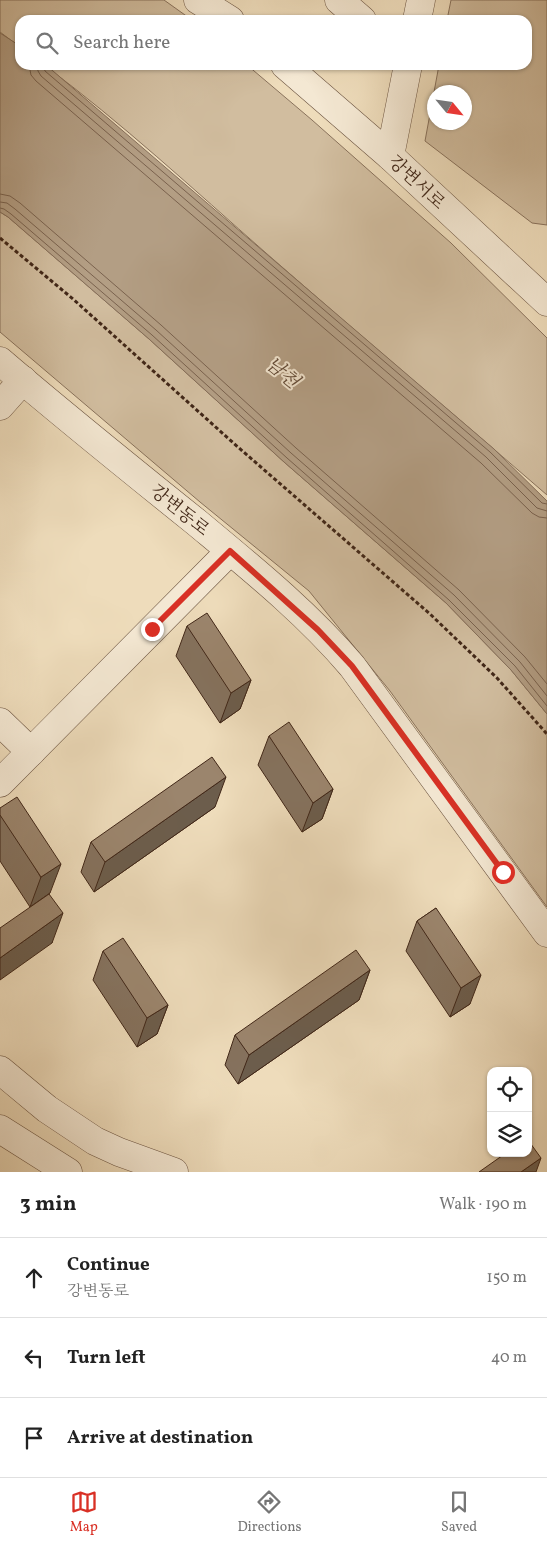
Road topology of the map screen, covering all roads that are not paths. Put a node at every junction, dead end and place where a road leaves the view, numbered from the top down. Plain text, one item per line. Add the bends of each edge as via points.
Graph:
1 (198, 0) edge
2 (339, 0) edge
3 (421, 0) edge
4 (222, 15) edge
5 (356, 15) edge
6 (418, 15) edge
7 (291, 70) edge
8 (407, 70) edge
9 (390, 156) junction
10 (547, 302) edge
11 (0, 361) edge
12 (23, 380) junction
13 (0, 406) edge
14 (230, 551) junction
15 (0, 722) edge
16 (31, 752) junction
17 (0, 783) edge
18 (547, 933) edge
19 (0, 1070) edge
20 (0, 1129) edge
21 (68, 1172) edge
22 (174, 1172) edge

1 - 4 street
2 - 5 street
3 - 6 street
7 - 9 street, 강변서로
8 - 9 street
9 - 10 street, 강변서로
11 - 12 street, 강변동로
12 - 13 street
12 - 14 street, 강변동로
14 - 16 street
14 - 18 street, 강변동로 via 318,630 352,666
15 - 16 street
16 - 17 street
19 - 22 street via 47,1109 95,1141
20 - 21 street

